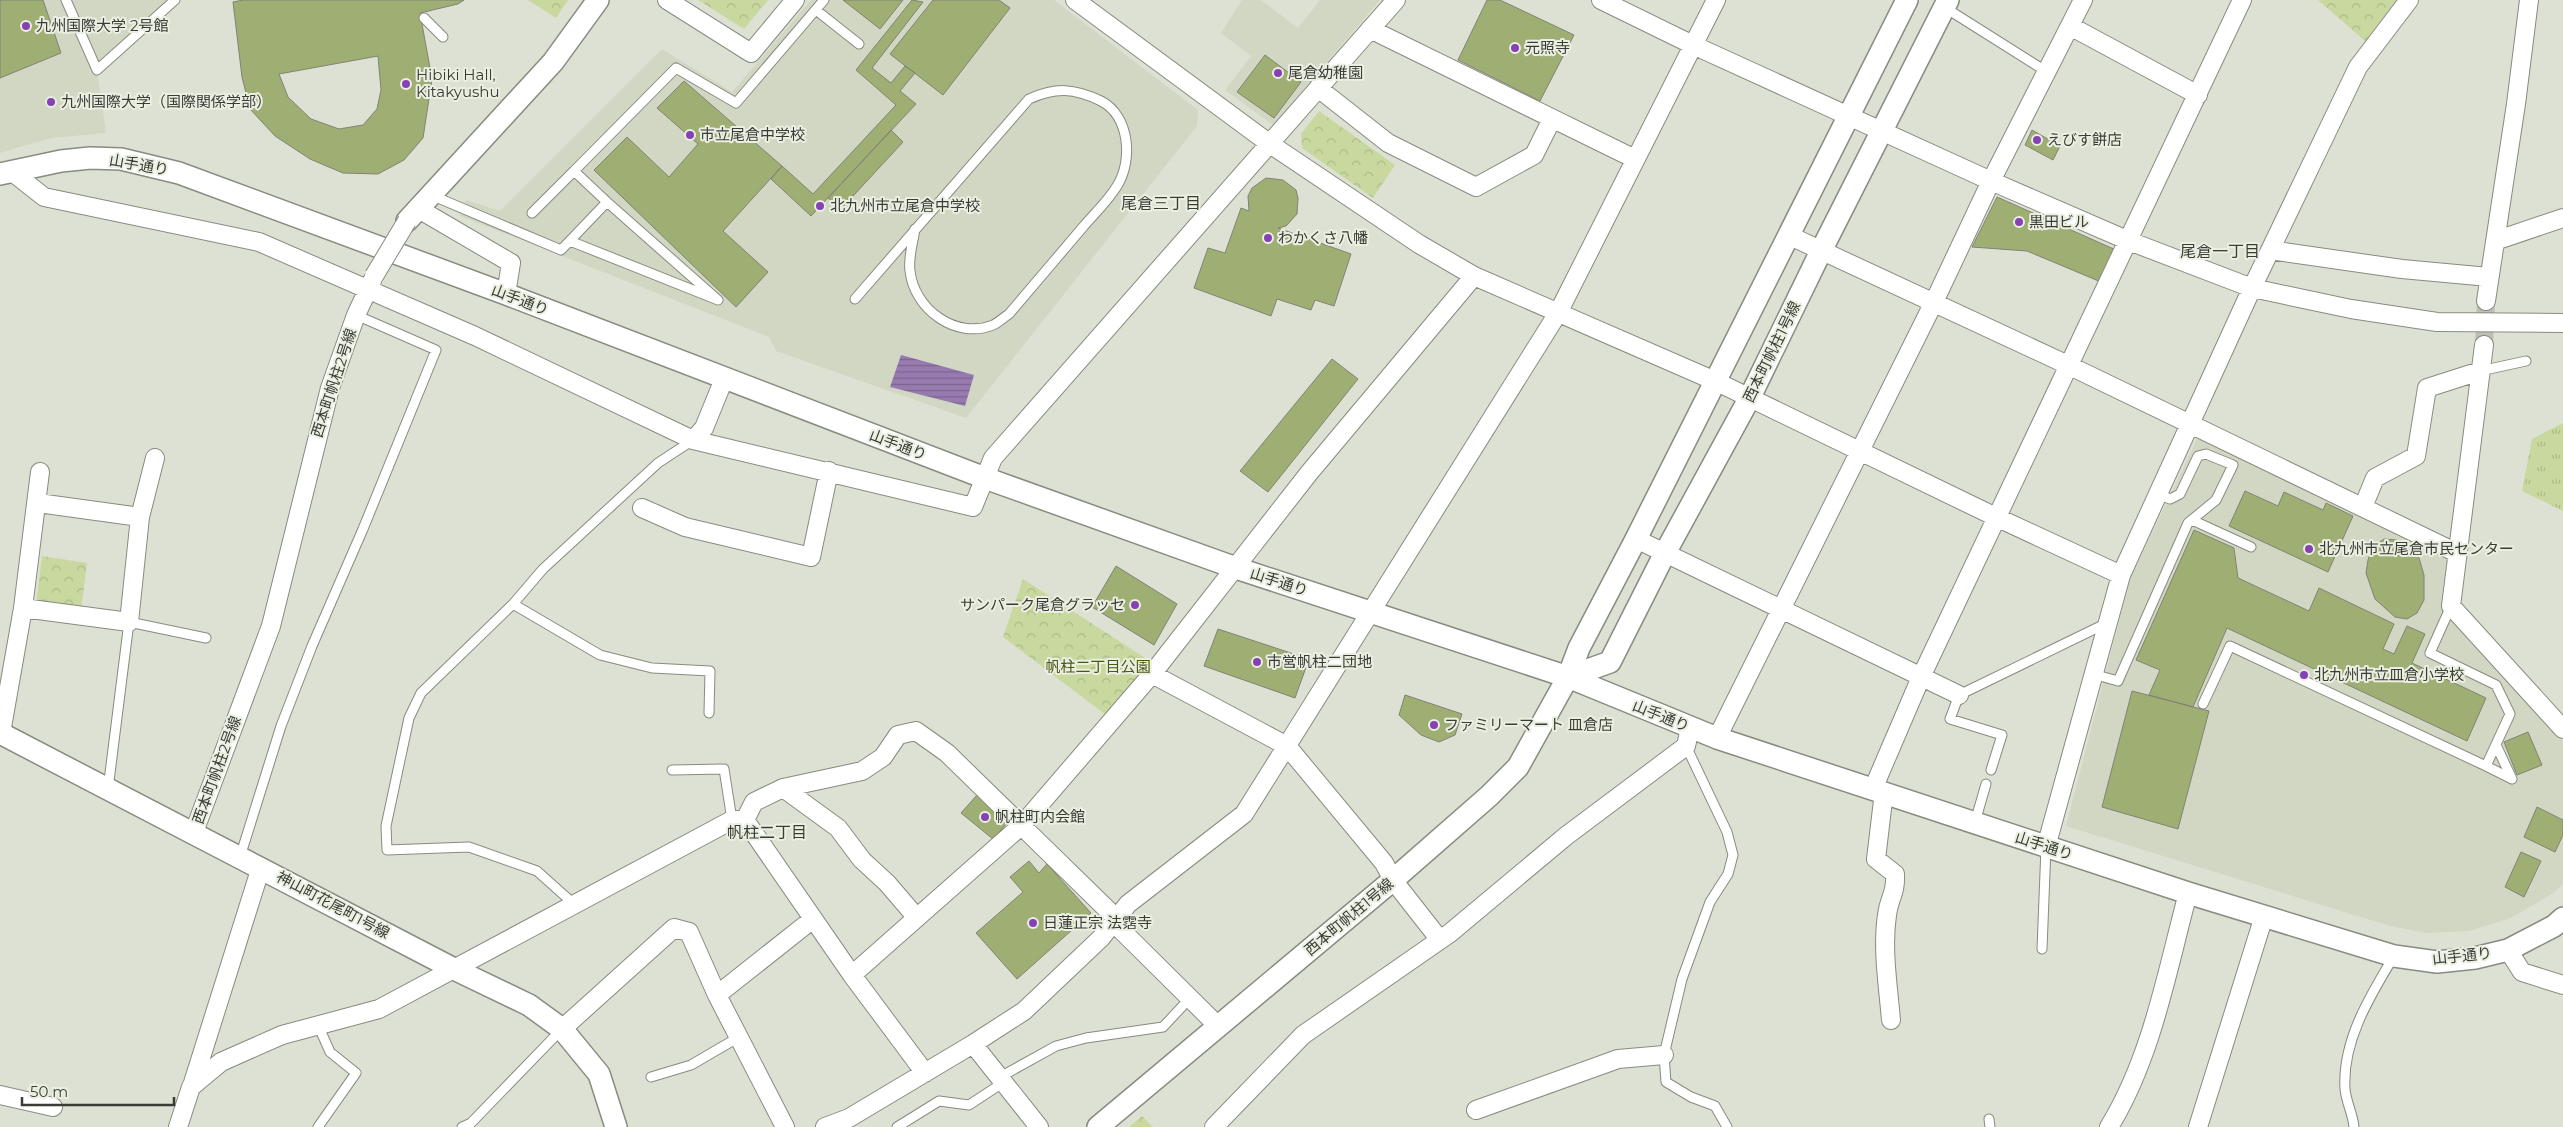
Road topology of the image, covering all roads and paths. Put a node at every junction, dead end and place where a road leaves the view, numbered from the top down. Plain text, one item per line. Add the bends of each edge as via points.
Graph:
1 (66, 0) edge
2 (175, 0) edge
3 (598, 0) edge
4 (667, 0) edge
5 (796, 0) edge
6 (824, 0) edge
7 (1396, 0) edge
8 (1601, 0) edge
9 (1716, 0) edge
10 (1907, 0) edge
11 (2083, 0) edge
12 (2242, 0) edge
13 (2409, 0) edge
14 (2528, 0) edge
15 (1081, 2) edge
16 (1946, 3) edge
17 (816, 10) junction
18 (424, 18) dead end
19 (2070, 26) junction
20 (1370, 30) junction
21 (443, 37) dead end
22 (859, 44) dead end
23 (1693, 45) junction
24 (2047, 72) junction
25 (1318, 88) junction
26 (2198, 95) junction
27 (1850, 117) junction
28 (1552, 119) junction
29 (1883, 130) junction
30 (1270, 144) junction
31 (1636, 160) junction
32 (574, 171) junction
33 (6, 172) edge
34 (1991, 181) junction
35 (607, 202) junction
36 (418, 208) junction
37 (532, 213) dead end
38 (2563, 218) edge
39 (915, 229) junction
40 (1788, 236) junction
41 (570, 241) junction
42 (2129, 241) junction
43 (2495, 241) junction
44 (1822, 249) junction
45 (2270, 250) junction
46 (1474, 276) junction
47 (2489, 277) junction
48 (371, 283) junction
49 (2252, 288) junction
50 (506, 294) junction
51 (855, 299) dead end
52 (1934, 302) junction
53 (2486, 302) tunnel mouth
54 (1558, 313) junction
55 (356, 315) junction
56 (2563, 323) edge
57 (2484, 345) tunnel mouth
58 (2526, 361) dead end
59 (2070, 366) junction
60 (2480, 371) junction
61 (724, 379) junction
62 (1715, 380) junction
63 (1750, 399) junction
64 (2190, 424) junction
65 (694, 440) junction
66 (1860, 451) junction
67 (154, 458) dead end
68 (40, 472) dead end
69 (829, 472) junction
70 (985, 478) junction
71 (2158, 494) junction
72 (38, 502) junction
73 (2363, 507) junction
74 (642, 508) dead end
75 (140, 517) junction
76 (1998, 518) junction
77 (2192, 520) junction
78 (1636, 539) junction
79 (2251, 547) dead end
80 (1665, 553) junction
81 (2457, 553) junction
82 (1236, 568) junction
83 (2121, 575) junction
84 (513, 604) junction
85 (2451, 606) junction
86 (24, 608) junction
87 (1781, 610) junction
88 (1372, 613) junction
89 (129, 622) junction
90 (2107, 623) junction
91 (206, 638) dead end
92 (1152, 674) junction
93 (2093, 674) junction
94 (1568, 677) junction
95 (1921, 677) junction
96 (1959, 695) junction
97 (2204, 704) dead end
98 (709, 713) dead end
99 (2563, 729) edge
100 (0, 733) edge
101 (1688, 737) junction
102 (1718, 738) junction
103 (2496, 745) junction
104 (1287, 746) junction
105 (2486, 766) junction
106 (672, 770) dead end
107 (1991, 770) dead end
108 (1986, 784) dead end
109 (783, 788) junction
110 (108, 790) junction
111 (1879, 790) junction
112 (739, 820) junction
113 (1974, 823) junction
114 (1022, 825) junction
115 (194, 832) junction
116 (2046, 847) junction
117 (240, 856) junction
118 (261, 867) junction
119 (1393, 880) junction
120 (2188, 893) junction
121 (575, 906) junction
122 (2264, 916) junction
123 (917, 918) junction
124 (2563, 918) edge
125 (813, 919) junction
126 (1114, 920) junction
127 (1440, 940) junction
128 (2042, 949) dead end
129 (2508, 950) junction
130 (2394, 956) junction
131 (452, 968) junction
132 (852, 975) junction
133 (2563, 985) edge
134 (717, 995) junction
135 (1190, 998) junction
136 (1891, 1020) dead end
137 (318, 1025) junction
138 (1218, 1026) junction
139 (562, 1029) junction
140 (739, 1038) junction
141 (973, 1044) junction
142 (1664, 1055) junction
143 (925, 1073) junction
144 (651, 1077) dead end
145 (1002, 1080) junction
146 (191, 1087) junction
147 (0, 1095) edge
148 (53, 1107) dead end
149 (1476, 1110) dead end
150 (178, 1127) edge
151 (318, 1127) edge
152 (462, 1127) edge
153 (616, 1127) edge
154 (785, 1127) edge
155 (826, 1127) edge
156 (897, 1127) edge
157 (1039, 1127) edge
158 (1098, 1127) edge
159 (1214, 1127) edge
160 (1726, 1127) edge
161 (2109, 1127) edge
162 (2198, 1127) edge
163 (2354, 1127) edge

1 - 2 lane via 96,70
3 - 36 street, 西本町帆柱2号線 via 553,62
4 - 5 street via 751,53
6 - 17 lane
7 - 20 street
8 - 23 street
9 - 23 street
10 - 27 street, 西本町帆柱1号線
11 - 19 street
12 - 26 street
13 - 45 street via 2358,67
14 - 43 street
15 - 30 street
16 - 24 lane
16 - 29 street, 西本町帆柱1号線
17 - 22 lane
17 - 32 lane via 736,103 676,68
18 - 21 lane
19 - 24 street
19 - 26 street
20 - 25 street
20 - 28 street
23 - 27 street
23 - 31 street
24 - 34 street
25 - 28 street via 1388,143 1476,187 1534,155
25 - 30 street
26 - 42 street
27 - 29 street
27 - 40 street, 西本町帆柱1号線
28 - 31 street
29 - 34 street
29 - 44 street, 西本町帆柱1号線
30 - 46 street via 1419,244
30 - 70 street via 993,458
31 - 54 street
32 - 35 lane
32 - 37 lane
33 - 48 street via 44,197 260,242
33 - 50 street, 山手通り via 90,158 148,164
34 - 42 street
34 - 52 street
35 - 41 lane
35 - 41 lane via 718,300
36 - 41 lane via 561,250
36 - 48 street, 西本町帆柱2号線, bridge
36 - 50 street via 510,263
38 - 43 street
39 - 39 lane via 1029,99 1046,91 1068,90 1104,103 1118,119 1128,154 1118,186 1009,314 993,325 957,326 939,319 926,306 916,292 910,272
39 - 51 lane
40 - 44 street
40 - 62 street, 西本町帆柱1号線
42 - 49 street
42 - 59 street
43 - 47 street
44 - 52 street
44 - 63 street, 西本町帆柱1号線
45 - 47 street via 2402,269
45 - 49 street
46 - 54 street
46 - 82 street via 1309,473
47 - 53 street
48 - 55 street, 西本町帆柱2号線
48 - 65 street
49 - 56 street via 2351,309 2437,322
49 - 64 street
50 - 61 street, 山手通り
52 - 59 street
52 - 66 street
54 - 62 street
54 - 88 street
55 - 115 street, 西本町帆柱2号線 via 318,429 271,626
55 - 117 lane via 436,350 288,708
57 - 60 street
58 - 60 lane
59 - 64 street
59 - 76 street
60 - 73 street via 2427,388 2416,456 2375,478
60 - 81 street
61 - 65 street via 704,428
61 - 70 street, 山手通り
62 - 63 street
62 - 78 street, 西本町帆柱1号線
63 - 66 street
63 - 80 street, 西本町帆柱1号線
64 - 71 street
64 - 73 street
65 - 69 street
65 - 84 lane via 658,463 543,569
66 - 76 street
66 - 87 street
67 - 75 street
68 - 72 street
69 - 70 street via 973,507
69 - 74 street via 811,557 685,527
70 - 82 street, 山手通り
71 - 77 lane via 2170,500 2180,494 2198,456 2206,454 2233,465 2216,500
71 - 83 street
72 - 75 street
72 - 86 street
73 - 81 street
75 - 89 street
76 - 83 street
76 - 95 street
77 - 79 lane
77 - 93 lane via 2118,681
78 - 80 street
78 - 94 street, 西本町帆柱1号線 via 1579,648
80 - 87 street
80 - 94 street, 西本町帆柱1号線 via 1610,662
81 - 85 street
82 - 88 street, 山手通り
82 - 92 street
83 - 90 street
84 - 98 lane via 600,654 652,668 710,671
84 - 121 lane via 421,694 410,718 388,817 387,850 469,847 537,871
85 - 99 street
85 - 103 lane via 2430,653 2496,685 2510,714
86 - 89 street
86 - 100 street
87 - 95 street
87 - 102 street
88 - 94 street, 山手通り
88 - 104 street
89 - 91 lane
89 - 110 lane
90 - 93 street
90 - 96 lane
92 - 104 street
92 - 114 street
93 - 116 street
94 - 101 street, 山手通り
94 - 119 street, 西本町帆柱1号線 via 1518,767
95 - 96 street
95 - 111 street
96 - 107 lane via 1950,719 2002,735
97 - 105 lane via 2230,646
100 - 110 street, 神山町花尾町1号線
101 - 102 street, 山手通り
101 - 127 street
101 - 142 lane via 1727,832 1733,855 1728,874 1710,902 1682,979
102 - 111 street, 山手通り
103 - 105 lane
103 - 105 lane via 2512,778
104 - 119 street via 1384,863
104 - 126 street via 1244,814 1128,904
106 - 112 lane via 724,769
108 - 113 lane
109 - 112 street via 754,802
109 - 114 street via 862,772 883,756 898,735 916,731 947,753
109 - 123 street via 838,828 862,860
110 - 115 street, 神山町花尾町1号線
111 - 113 street, 山手通り
111 - 136 street via 1876,859 1895,874 1896,890 1887,913 1885,953
112 - 121 street
112 - 125 street
113 - 116 street, 山手通り
114 - 123 street
114 - 126 street
115 - 117 street, 神山町花尾町1号線
116 - 120 street, 山手通り
116 - 128 lane
117 - 118 street, 神山町花尾町1号線
118 - 131 street, 神山町花尾町1号線
118 - 146 street
119 - 127 street
119 - 138 street, 西本町帆柱1号線
120 - 122 street, 山手通り
120 - 161 street via 2146,1046 2120,1110
121 - 131 street
122 - 130 street, 山手通り
122 - 162 street
123 - 132 street
124 - 129 street, 山手通り
125 - 132 street
125 - 134 street
126 - 135 street
126 - 141 street via 1101,938 1024,1011
127 - 159 street via 1303,1035
129 - 130 street, 山手通り via 2437,962
129 - 133 street via 2522,972
130 - 163 lane via 2366,1002 2346,1058 2345,1090
131 - 137 street via 379,1009
131 - 139 street, 神山町花尾町1号線 via 529,1005
132 - 143 street
134 - 139 street via 689,932 674,928
134 - 140 street
135 - 138 street
135 - 145 lane via 1162,1027 1086,1038 1056,1046
137 - 146 street via 282,1035 221,1062
137 - 151 lane via 330,1052 356,1073
138 - 158 street, 西本町帆柱1号線
139 - 152 lane via 470,1123
139 - 153 street, 神山町花尾町1号線 via 599,1074
140 - 144 lane via 691,1065
140 - 154 street
141 - 143 street
141 - 145 street
142 - 149 street via 1618,1059
142 - 160 lane via 1666,1082 1715,1106
143 - 155 street via 849,1118
145 - 156 lane via 969,1105 939,1102
145 - 157 street
146 - 150 street
147 - 148 street

